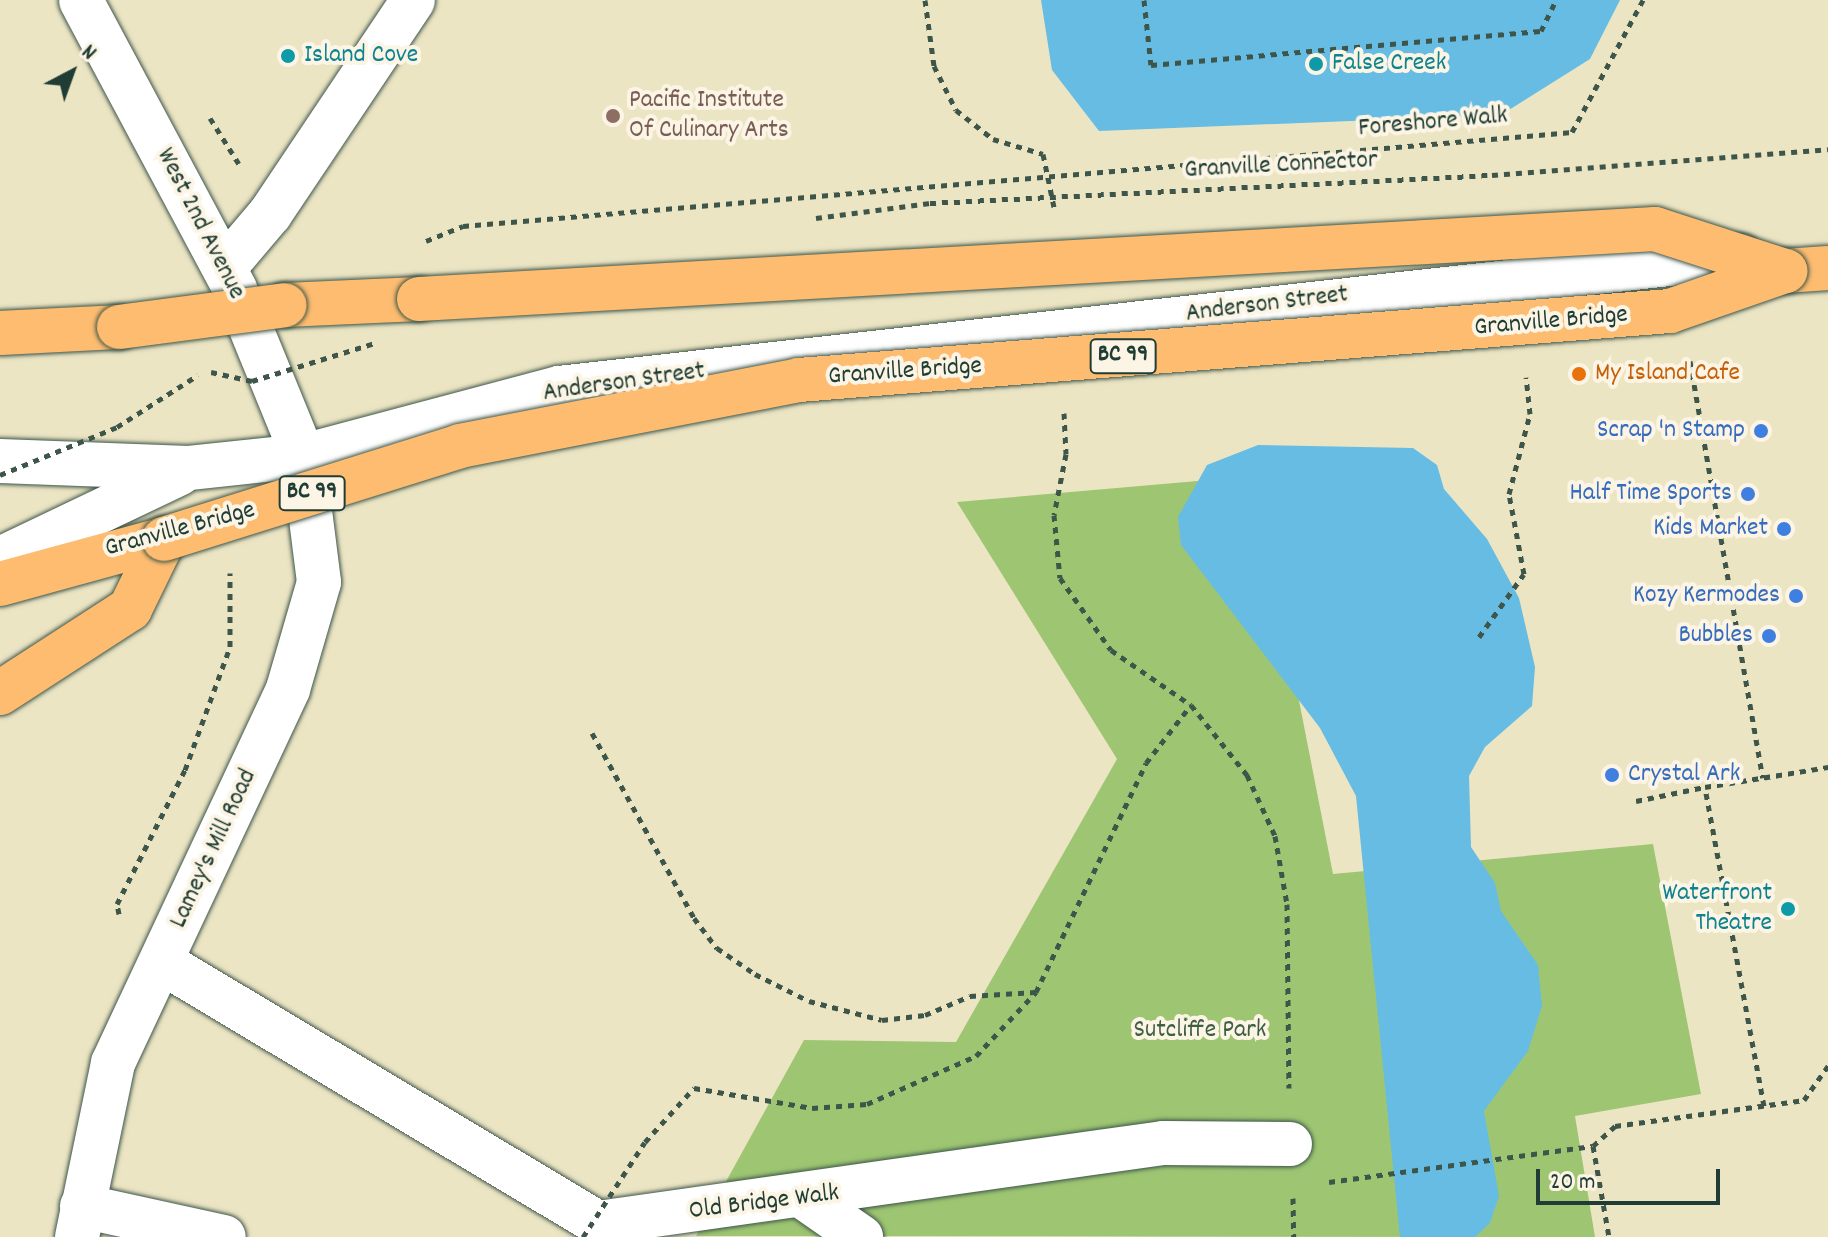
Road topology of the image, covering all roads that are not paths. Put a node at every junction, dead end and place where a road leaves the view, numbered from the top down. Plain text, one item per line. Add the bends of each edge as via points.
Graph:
1 (81, 0) edge
2 (413, 0) edge
3 (1828, 249) edge
4 (225, 267) junction
5 (1828, 268) edge
6 (1785, 271) junction
7 (0, 333) edge
8 (303, 456) junction
9 (0, 461) edge
10 (189, 468) junction
11 (164, 539) junction
12 (4, 559) edge
13 (0, 693) edge
14 (163, 963) junction
15 (1290, 1144) road end
16 (806, 1199) junction
17 (79, 1222) edge
18 (224, 1237) edge
19 (861, 1237) edge

1 - 4 street, West 2nd Avenue
2 - 4 street via 270,214
3 - 8 street, Anderson Street via 1514,276 559,388
4 - 8 street, West 2nd Avenue
5 - 6 highway, Granville Bridge / BC 99
6 - 7 highway, bridge via 1655,229 285,305
6 - 11 highway, Granville Bridge / BC 99, bridge via 1670,311 799,380 460,446
8 - 10 street, Anderson Street
8 - 14 street, Lamey's Mill Road via 319,582 288,689
9 - 10 street, Anderson Street
10 - 12 street, Anderson Street
11 - 12 highway, Granville Bridge / BC 99
11 - 13 highway via 130,609
14 - 16 street, Old Bridge Walk via 598,1223
14 - 17 street, Lamey's Mill Road via 113,1063
15 - 16 street, Old Bridge Walk via 1163,1143
16 - 19 street
17 - 18 street

